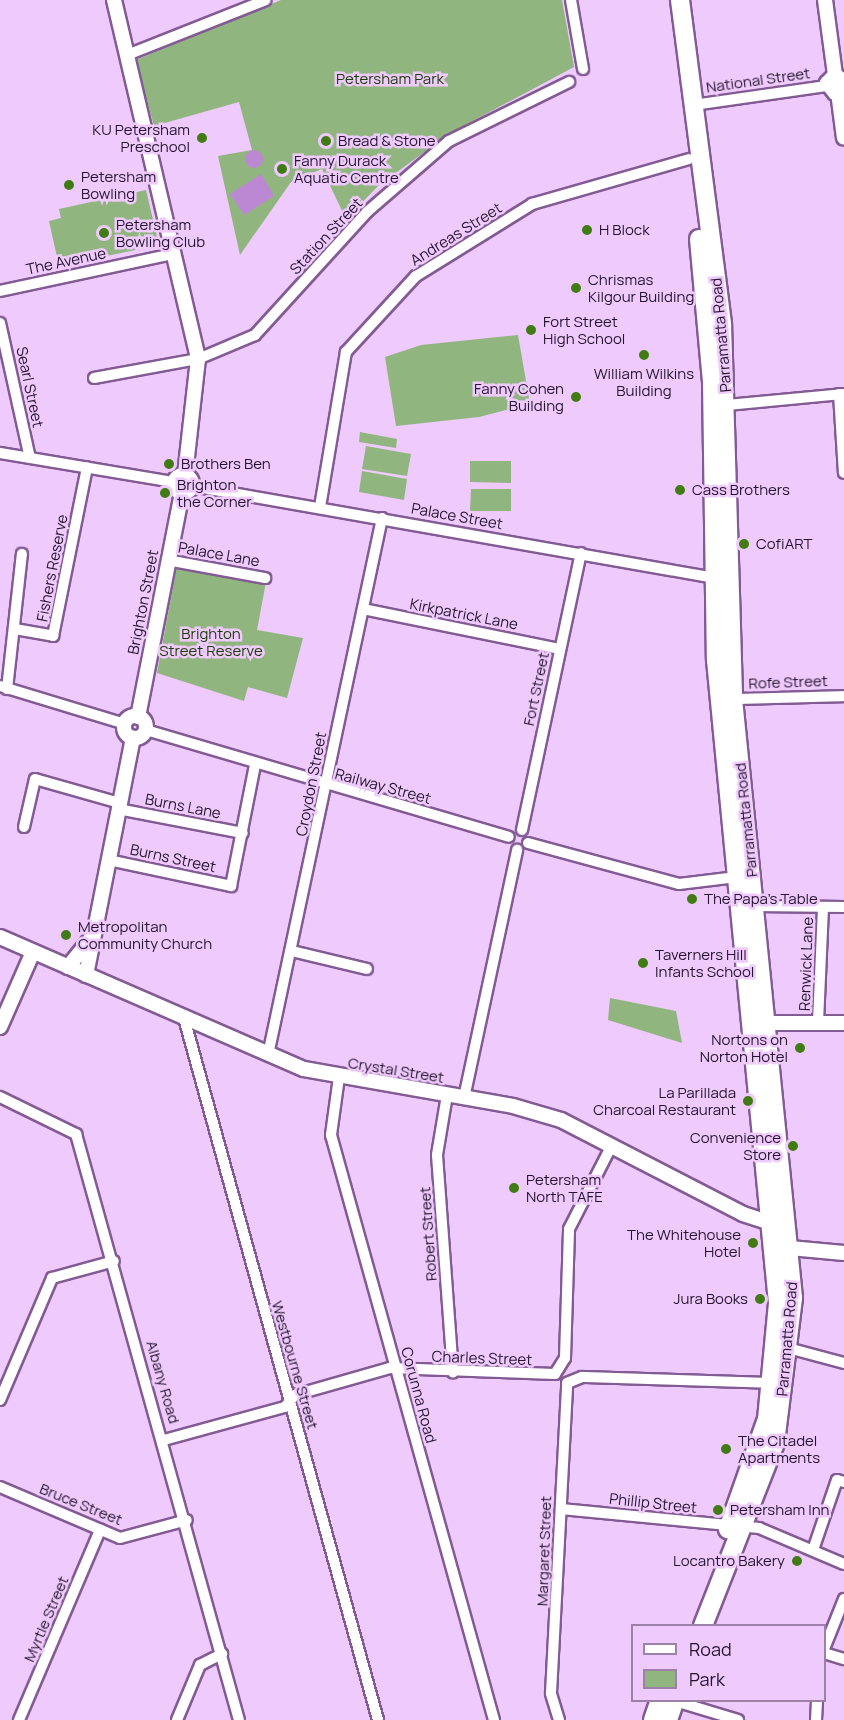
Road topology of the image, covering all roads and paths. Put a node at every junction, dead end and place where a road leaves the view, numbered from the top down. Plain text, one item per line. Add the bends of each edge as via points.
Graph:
1 (114, 0) edge
2 (266, 0) edge
3 (571, 0) edge
4 (668, 0) edge
5 (680, 0) edge
6 (825, 0) edge
7 (127, 55) junction
8 (583, 69) dead end
9 (569, 82) dead end
10 (838, 84) edge
11 (693, 105) junction
12 (844, 138) edge
13 (689, 159) junction
14 (173, 254) junction
15 (0, 291) edge
16 (0, 323) edge
17 (198, 359) junction
18 (94, 378) dead end
19 (841, 394) edge
20 (726, 405) junction
21 (0, 453) edge
22 (30, 458) junction
23 (87, 467) junction
24 (844, 473) edge
25 (184, 484) junction
26 (320, 507) junction
27 (382, 518) junction
28 (22, 554) dead end
29 (581, 554) junction
30 (167, 560) junction
31 (265, 578) dead end
32 (715, 578) junction
33 (363, 609) junction
34 (15, 629) junction
35 (559, 649) junction
36 (4, 688) edge
37 (844, 696) edge
38 (734, 699) junction
39 (138, 717) junction
40 (124, 724) junction
41 (146, 730) junction
42 (133, 738) junction
43 (255, 765) junction
44 (326, 786) junction
45 (119, 806) junction
46 (24, 827) dead end
47 (522, 830) junction
48 (243, 833) junction
49 (509, 837) junction
50 (528, 843) junction
51 (517, 850) junction
52 (108, 860) junction
53 (737, 877) junction
54 (756, 906) junction
55 (823, 907) junction
56 (844, 907) edge
57 (0, 937) edge
58 (92, 937) junction
59 (292, 951) junction
60 (33, 952) junction
61 (68, 967) junction
62 (367, 969) dead end
63 (86, 975) junction
64 (184, 1018) junction
65 (818, 1022) junction
66 (759, 1023) junction
67 (844, 1023) edge
68 (0, 1027) edge
69 (268, 1055) junction
70 (339, 1077) junction
71 (447, 1095) junction
72 (0, 1097) edge
73 (464, 1098) junction
74 (612, 1145) junction
75 (780, 1226) junction
76 (790, 1248) junction
77 (844, 1253) edge
78 (114, 1261) junction
79 (788, 1348) junction
80 (844, 1363) edge
81 (396, 1370) junction
82 (453, 1372) junction
83 (772, 1383) junction
84 (0, 1400) edge
85 (290, 1401) junction
86 (164, 1440) junction
87 (844, 1482) edge
88 (0, 1487) edge
89 (561, 1509) junction
90 (187, 1520) junction
91 (736, 1525) junction
92 (100, 1530) junction
93 (813, 1550) junction
94 (844, 1564) edge
95 (844, 1599) edge
96 (691, 1624) edge
97 (704, 1624) edge
98 (826, 1648) edge
99 (826, 1651) edge
100 (222, 1654) junction
101 (844, 1659) edge
102 (660, 1702) edge
103 (675, 1702) edge
104 (678, 1702) edge
105 (817, 1702) edge
106 (19, 1720) edge
107 (177, 1720) edge
108 (239, 1720) edge
109 (378, 1720) edge
110 (494, 1720) edge
111 (559, 1720) edge
112 (653, 1720) edge
113 (668, 1720) edge
114 (738, 1720) edge
115 (816, 1720) edge

1 - 7 street, Brighton Street
2 - 7 street
3 - 8 street
4 - 13 highway, Parramatta Road
5 - 11 highway, Parramatta Road
6 - 10 street
7 - 14 street, Brighton Street
9 - 17 street, Station Street via 449,141 366,212 255,335
10 - 11 street, National Street
10 - 12 street
11 - 20 highway, Parramatta Road via 722,324
13 - 26 street, Andreas Street via 532,204 416,276 346,352
13 - 32 highway, Parramatta Road via 712,381
14 - 15 street, The Avenue
14 - 17 street, Brighton Street
16 - 22 street, Searl Street
17 - 18 street, Station Street
17 - 25 street, Brighton Street
19 - 20 street
19 - 24 street
20 - 38 highway, Parramatta Road
21 - 22 street, Palace Street
22 - 23 street, Palace Street
23 - 25 street, Palace Street
23 - 34 street, Fishers Reserve via 53,636
25 - 26 street, Palace Street
25 - 30 street, Brighton Street
26 - 27 street, Palace Street
27 - 29 street, Palace Street
27 - 33 street, Croydon Street
28 - 34 street
29 - 32 street, Palace Street
29 - 35 street, Fort Street
30 - 31 street, Palace Lane
30 - 39 street, Brighton Street
32 - 53 highway, Parramatta Road via 716,660
33 - 35 street, Kirkpatrick Lane
33 - 44 street, Croydon Street
34 - 36 street
35 - 47 street, Fort Street
36 - 40 street
37 - 38 street, Rofe Street
38 - 54 highway, Parramatta Road
39 - 40 street
39 - 41 street
40 - 42 street
41 - 42 street
41 - 43 street, Railway Street
42 - 45 street
43 - 44 street, Railway Street
43 - 48 street
44 - 49 street, Railway Street
44 - 59 street, Croydon Street
45 - 46 street, Burns Lane via 35,778
45 - 48 street, Burns Lane
45 - 52 street
47 - 49 street
47 - 50 street
48 - 52 street, Burns Street via 231,886
49 - 51 street
50 - 51 street
50 - 53 street via 674,883
51 - 73 street
52 - 58 street
53 - 66 highway, Parramatta Road
54 - 55 street
54 - 66 highway, Parramatta Road
55 - 56 street
55 - 65 street, Renwick Lane
57 - 60 street, Crystal Street
58 - 61 street
58 - 63 street
59 - 62 street
59 - 69 street, Croydon Street
60 - 61 street, Crystal Street
60 - 68 street
61 - 63 street, Crystal Street
63 - 64 street, Crystal Street
64 - 69 street, Crystal Street
64 - 85 street, Westbourne Street
65 - 66 street
65 - 67 street
66 - 75 highway, Parramatta Road
69 - 70 street, Crystal Street
70 - 71 street, Crystal Street
70 - 81 street, Corunna Road via 331,1135
71 - 73 street, Crystal Street
71 - 82 street, Robert Street via 437,1155
72 - 78 street, Albany Road via 76,1134
73 - 74 street, Crystal Street via 513,1106 580,1127
74 - 75 street, Crystal Street via 743,1214
74 - 82 street, Charles Street via 569,1229 561,1370 549,1375
75 - 76 highway, Parramatta Road
75 - 83 highway, Parramatta Road
76 - 77 street
76 - 79 highway, Parramatta Road
78 - 84 street via 51,1278
78 - 86 street, Albany Road
79 - 80 street
79 - 91 highway, Parramatta Road via 775,1443
81 - 82 street, Charles Street
81 - 85 street, Charles Street
81 - 110 street, Corunna Road
83 - 89 street, Margaret Street via 582,1377 567,1383
83 - 91 highway, Parramatta Road via 759,1449
85 - 86 street, Charles Street via 285,1407
85 - 109 street, Westbourne Street
86 - 90 street, Albany Road
87 - 93 street via 837,1480
88 - 92 street, Bruce Street
89 - 91 street, Phillip Street
89 - 111 street, Margaret Street via 551,1694
90 - 92 street, Bruce Street via 120,1538
90 - 100 street, Albany Road
91 - 93 street, Phillip Street
91 - 96 highway, Parramatta Road
91 - 97 highway, Parramatta Road
92 - 106 street, Myrtle Street
93 - 94 street, Phillip Street
95 - 98 street
99 - 101 street
100 - 107 street via 200,1665
100 - 108 street, Albany Road
102 - 112 highway
103 - 113 highway
104 - 114 street
105 - 115 street

